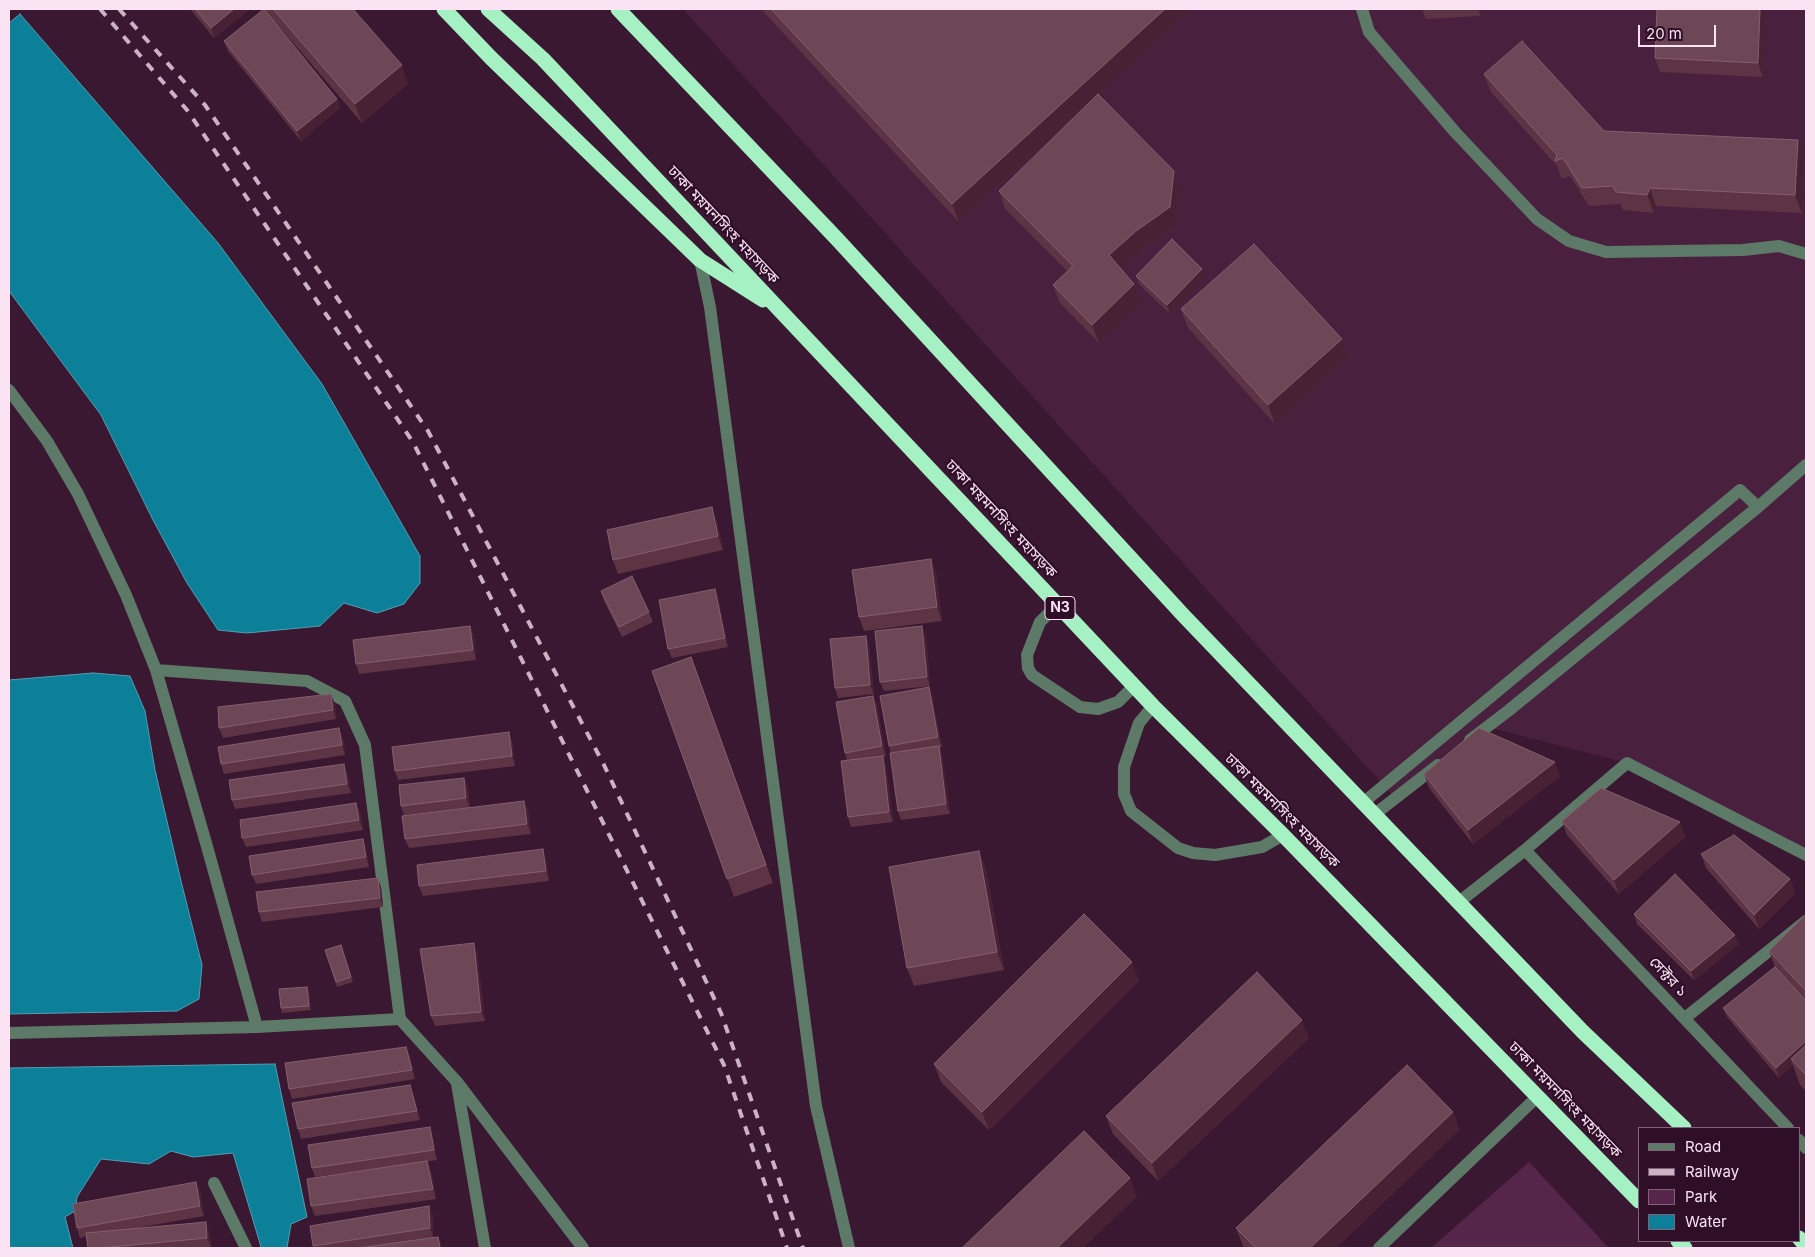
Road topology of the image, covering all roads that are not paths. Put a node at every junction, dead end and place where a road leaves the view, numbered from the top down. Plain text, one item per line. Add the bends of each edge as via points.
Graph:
1 (444, 9) edge
2 (488, 9) edge
3 (618, 9) edge
4 (1362, 9) edge
5 (1806, 254) edge
6 (700, 260) junction
7 (781, 312) junction
8 (9, 390) edge
9 (1806, 465) edge
10 (1758, 507) junction
11 (1057, 605) junction
12 (156, 670) junction
13 (1134, 686) junction
14 (1153, 706) junction
15 (1464, 745) edge
16 (1448, 757) edge
17 (1364, 802) junction
18 (1375, 814) junction
19 (1282, 835) junction
20 (1525, 850) junction
21 (1806, 855) edge
22 (1459, 902) junction
23 (1806, 921) edge
24 (1685, 1018) junction
25 (400, 1019) junction
26 (257, 1027) junction
27 (9, 1033) edge
28 (457, 1082) junction
29 (1538, 1097) junction
30 (1683, 1127) edge
31 (1787, 1127) edge
32 (214, 1183) dead end
33 (1638, 1200) edge
34 (246, 1248) edge
35 (485, 1248) edge
36 (582, 1248) edge
37 (849, 1248) edge
38 (1379, 1248) edge

1 - 6 highway
2 - 7 highway, ঢাকা ময়মনসিংহ মহাসড়ক / N3 via 543,59
3 - 17 highway via 837,239 1184,616
4 - 5 street via 1369,32 1455,132 1538,218 1569,241 1606,252 1743,250 1779,246
6 - 7 highway
6 - 37 street via 710,307 816,1106
7 - 11 highway, ঢাকা ময়মনসিংহ মহাসড়ক / N3
8 - 12 street via 47,442 78,494 126,596
9 - 10 street
10 - 15 street
10 - 17 street via 1740,490
11 - 13 highway, ঢাকা ময়মনসিংহ মহাসড়ক / N3
11 - 13 street via 1040,622 1027,655 1032,675 1080,707 1098,708 1118,702
12 - 25 street via 307,681 345,701 365,745
12 - 26 street
13 - 14 highway, ঢাকা ময়মনসিংহ মহাসড়ক / N3
14 - 19 highway, ঢাকা ময়মনসিংহ মহাসড়ক / N3
14 - 19 street via 1139,723 1124,767 1124,794 1132,811 1178,848 1193,853 1215,855 1262,847
16 - 18 street
17 - 18 highway
18 - 22 highway
19 - 29 highway, ঢাকা ময়মনসিংহ মহাসড়ক / N3
20 - 21 street via 1627,763
20 - 22 street
20 - 24 street, সেক্টর ১
22 - 30 highway via 1583,1032
23 - 24 street
24 - 31 street, সেক্টর ১
25 - 26 street
25 - 28 street
26 - 27 street
28 - 35 street
28 - 36 street
29 - 33 highway, ঢাকা ময়মনসিংহ মহাসড়ক / N3
29 - 38 street
32 - 34 street

